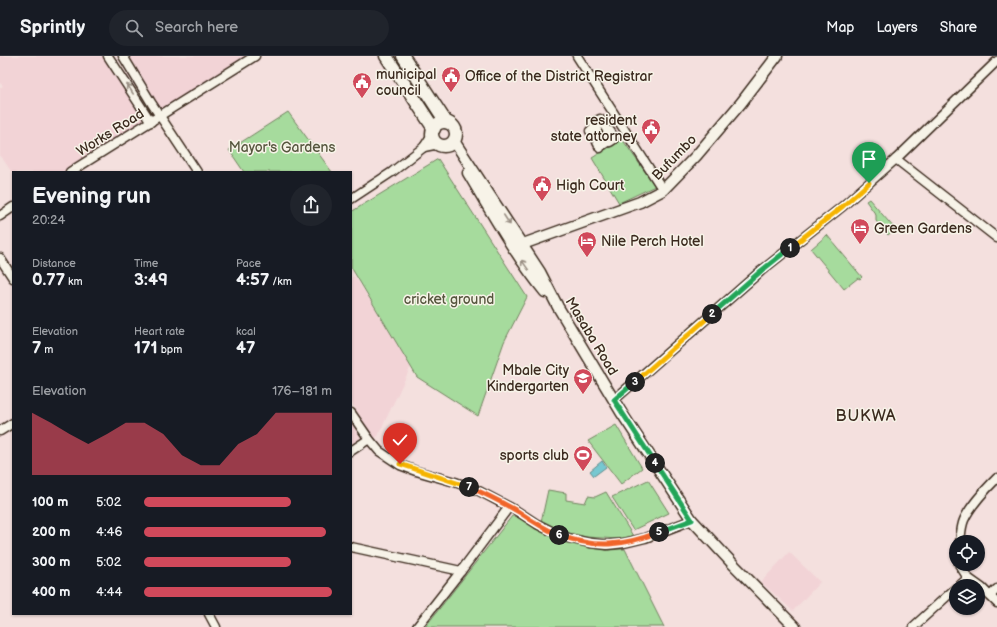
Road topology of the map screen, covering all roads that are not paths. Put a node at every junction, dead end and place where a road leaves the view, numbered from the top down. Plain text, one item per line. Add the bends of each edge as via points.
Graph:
1 (108, 56) edge
2 (123, 56) edge
3 (256, 56) edge
4 (386, 56) edge
5 (403, 56) edge
6 (577, 56) edge
7 (777, 56) edge
8 (997, 61) edge
9 (162, 115) junction
10 (151, 122) junction
11 (446, 122) junction
12 (433, 131) junction
13 (447, 144) junction
14 (424, 147) junction
15 (600, 148) joint
16 (896, 159) junction
17 (74, 171) edge
18 (196, 171) edge
19 (663, 190) junction
20 (352, 199) edge
21 (12, 208) edge
22 (0, 216) edge
23 (997, 238) edge
24 (518, 247) junction
25 (0, 258) edge
26 (12, 276) edge
27 (614, 400) junction
28 (352, 414) edge
29 (12, 424) edge
30 (0, 431) edge
31 (369, 439) junction
32 (352, 450) edge
33 (997, 478) edge
34 (509, 507) junction
35 (692, 520) junction
36 (961, 535) edge
37 (352, 547) edge
38 (461, 571) junction
39 (963, 571) edge
40 (968, 578) joint
41 (997, 589) edge
42 (949, 594) edge
43 (990, 596) junction
44 (997, 603) edge
45 (210, 615) edge
46 (216, 627) edge
47 (417, 627) edge
48 (795, 627) edge
49 (913, 627) edge

10 -> 1 street
2 - 9 street via 152,104
3 - 9 street, Works Road
4 - 12 main road
5 - 11 main road
6 - 19 street
7 - 19 street, Bufumbo via 696,156
8 - 16 street
9 - 10 street, Works Road
9 - 18 street
10 - 17 street, Works Road
11 - 12 main road via 436,125
11 - 13 main road via 452,124 456,135
12 - 13 main road via 436,142
12 - 14 street
13 - 14 street
13 - 24 street
14 - 20 street
15 - 15 street via 598,136 594,138 590,131 597,129 593,123 600,119 612,134 609,138 611,136 613,140
16 - 23 street
16 - 27 street via 843,206 761,271
19 - 24 street, Bufumbo via 640,202
21 - 22 street
24 - 27 street, Masaba Road via 534,278 558,307
25 - 26 street
27 - 35 street, Masaba Road
28 - 31 street
29 - 30 street
31 - 32 street
31 - 34 street via 379,451 400,464 477,490
33 - 36 street via 968,514
34 - 35 street via 537,524 568,538 607,545 646,538
34 - 38 street
35 - 48 street, Masaba Road
37 - 38 street
38 - 47 street
39 - 40 street
40 - 43 street
41 - 43 street
42 - 49 street
43 - 44 street
45 - 46 street

